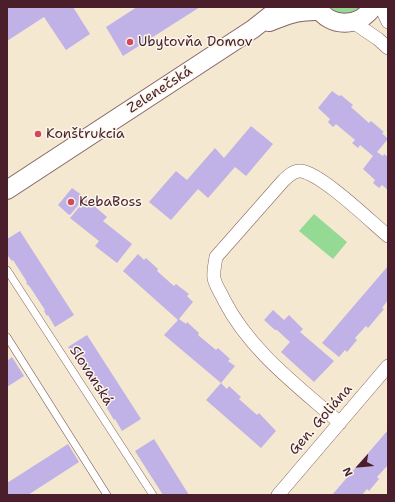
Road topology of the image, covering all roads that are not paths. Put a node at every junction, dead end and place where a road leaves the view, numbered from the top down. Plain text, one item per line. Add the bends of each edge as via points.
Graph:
1 (281, 7) edge
2 (373, 7) edge
3 (381, 7) edge
4 (318, 9) edge
5 (353, 22) junction
6 (388, 22) edge
7 (253, 29) junction
8 (388, 48) edge
9 (7, 190) edge
10 (388, 236) edge
11 (7, 270) edge
12 (7, 337) edge
13 (388, 366) edge
14 (340, 423) junction
15 (107, 495) edge
16 (153, 495) edge
17 (278, 495) edge

1 - 7 street, Zelenečská
2 - 5 street via 364,17
3 - 6 street
4 - 5 street, Zelenečská via 334,21
4 - 7 street, Zelenečská via 293,12
5 - 8 street
7 - 9 street, Zelenečská
10 - 14 street via 326,183 300,170 283,181 216,257 214,279 231,314 249,339
11 - 16 lane, Slovanská
12 - 15 lane
13 - 14 street, Gen. Goliána
14 - 17 street, Gen. Goliána

